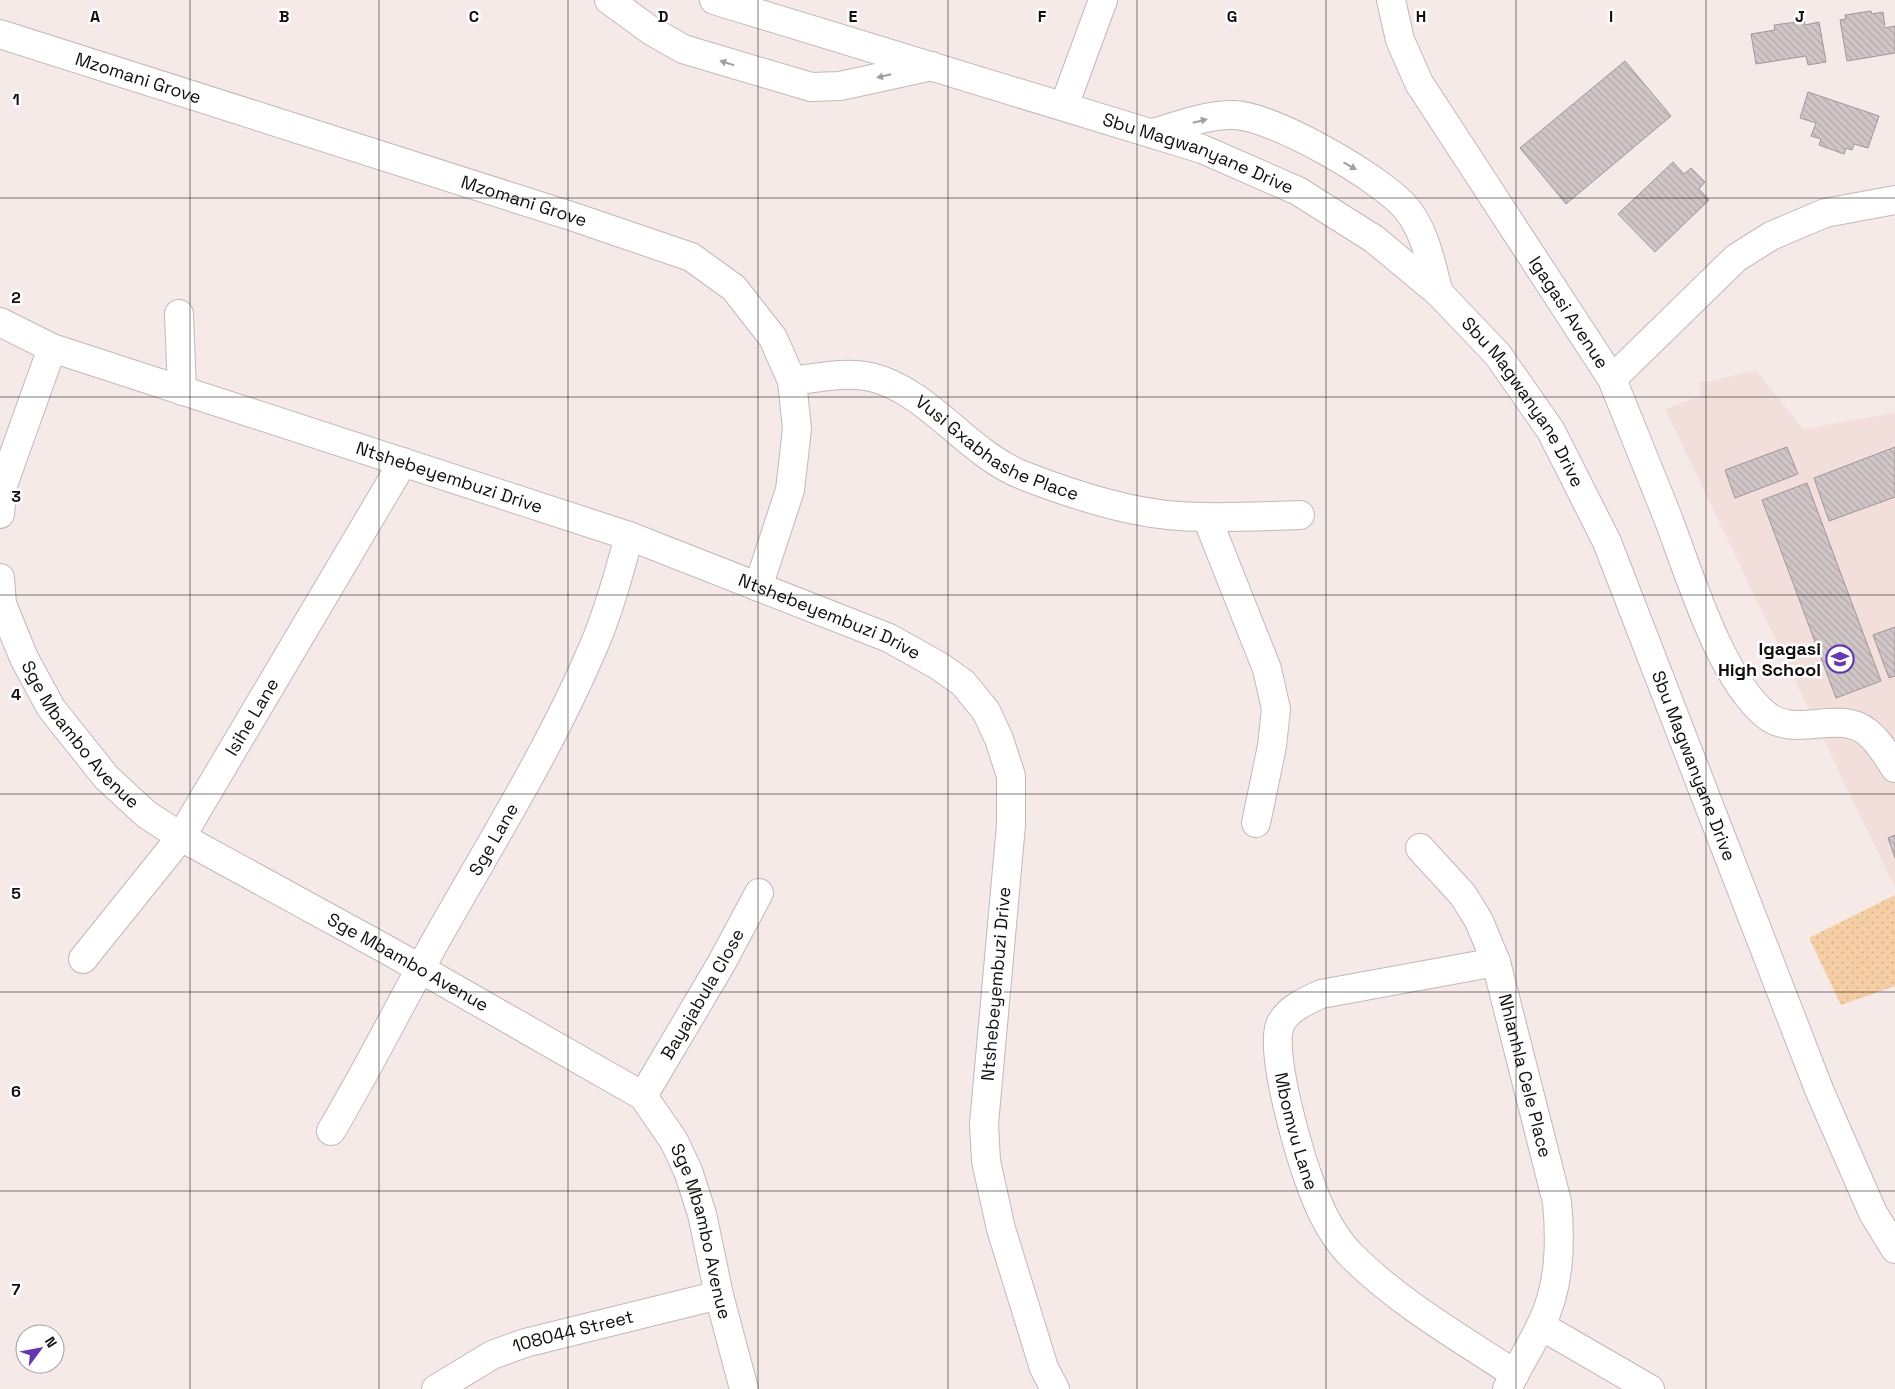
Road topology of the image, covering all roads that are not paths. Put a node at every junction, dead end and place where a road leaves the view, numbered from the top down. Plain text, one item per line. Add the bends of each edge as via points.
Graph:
1 (609, 0) edge
2 (714, 0) edge
3 (1103, 0) edge
4 (1391, 0) edge
5 (0, 34) edge
6 (932, 66) junction
7 (1064, 106) junction
8 (1153, 133) junction
9 (1895, 200) edge
10 (1439, 293) junction
11 (179, 314) dead end
12 (0, 322) edge
13 (52, 348) junction
14 (1612, 379) junction
15 (792, 381) junction
16 (182, 391) junction
17 (402, 462) junction
18 (0, 514) edge
19 (1300, 515) dead end
20 (1207, 518) junction
21 (629, 536) junction
22 (0, 578) edge
23 (758, 587) junction
24 (1895, 768) edge
25 (1256, 823) dead end
26 (181, 837) junction
27 (1420, 848) dead end
28 (759, 893) dead end
29 (83, 959) dead end
30 (1496, 962) junction
31 (420, 969) junction
32 (643, 1096) junction
33 (332, 1131) dead end
34 (1895, 1249) edge
35 (719, 1295) junction
36 (1541, 1326) junction
37 (1511, 1381) edge
38 (436, 1389) edge
39 (744, 1389) edge
40 (1055, 1389) edge
41 (1650, 1389) edge

6 -> 1 street via 823,89 811,87 683,49
2 - 6 street, Sbu Magwanyane Drive
3 - 7 street
4 - 14 street, Igagasi Avenue via 1400,40 1419,83
5 - 15 street, Mzomani Grove via 574,217 691,258 734,288 773,338
6 - 7 street, Sbu Magwanyane Drive
7 - 8 street, Sbu Magwanyane Drive
8 - 10 street, Sbu Magwanyane Drive via 1202,149 1298,191 1374,239
8 -> 10 street via 1224,116 1257,118 1363,173 1389,191 1412,216 1426,245
9 - 14 street, Igagasi Avenue via 1825,213 1771,236 1736,258
10 - 34 street, Sbu Magwanyane Drive via 1498,355 1551,431 1606,542 1820,1092 1873,1213
11 - 16 street
12 - 13 street, Ntshebeyembuzi Drive
13 - 16 street, Ntshebeyembuzi Drive
13 - 18 street via 3,485
14 - 24 street via 1701,605 1730,668 1744,690 1766,715 1777,722 1853,725 1867,732
15 - 20 street, Vusi Gxabhashe Place via 845,375 871,377 924,404 997,463 1023,475 1124,508
15 - 23 street, Mzomani Grove via 797,429 790,490
16 - 17 street, Ntshebeyembuzi Drive
17 - 21 street, Ntshebeyembuzi Drive
17 - 26 street, Isihe Lane
19 - 20 street, Vusi Gxabhashe Place
20 - 25 street via 1267,669 1276,709
21 - 23 street, Ntshebeyembuzi Drive
21 - 31 street, Sge Lane via 616,586 593,649 573,691 515,802
22 - 26 street, Sge Mbambo Avenue via 2,604 24,658 52,708 106,777 146,814
23 - 40 street, Ntshebeyembuzi Drive via 889,638 939,666 963,683 986,711 1000,739 1011,776 1011,825 986,1080 986,1161 1001,1229 1044,1368
26 - 29 street, Isihe Lane
26 - 31 street, Sge Mbambo Avenue
27 - 30 street, Nhlanhla Cele Place via 1463,895 1479,921
28 - 32 street, Bayajabula Close
30 - 36 street, Nhlanhla Cele Place via 1556,1202 1560,1235 1558,1262 1551,1300
30 - 37 street, Mbomvu Lane via 1322,994 1303,1002 1287,1015 1280,1026 1277,1042 1280,1071 1298,1143 1313,1191 1338,1240 1394,1292
31 - 32 street, Sge Mbambo Avenue
31 - 33 street, Sge Lane
32 - 35 street, Sge Mbambo Avenue via 674,1141 688,1171 702,1214
35 - 38 street, 108044 Street via 525,1343 492,1355
35 - 39 street, Sge Mbambo Avenue
36 - 37 street, Nhlanhla Cele Place
36 - 41 street

